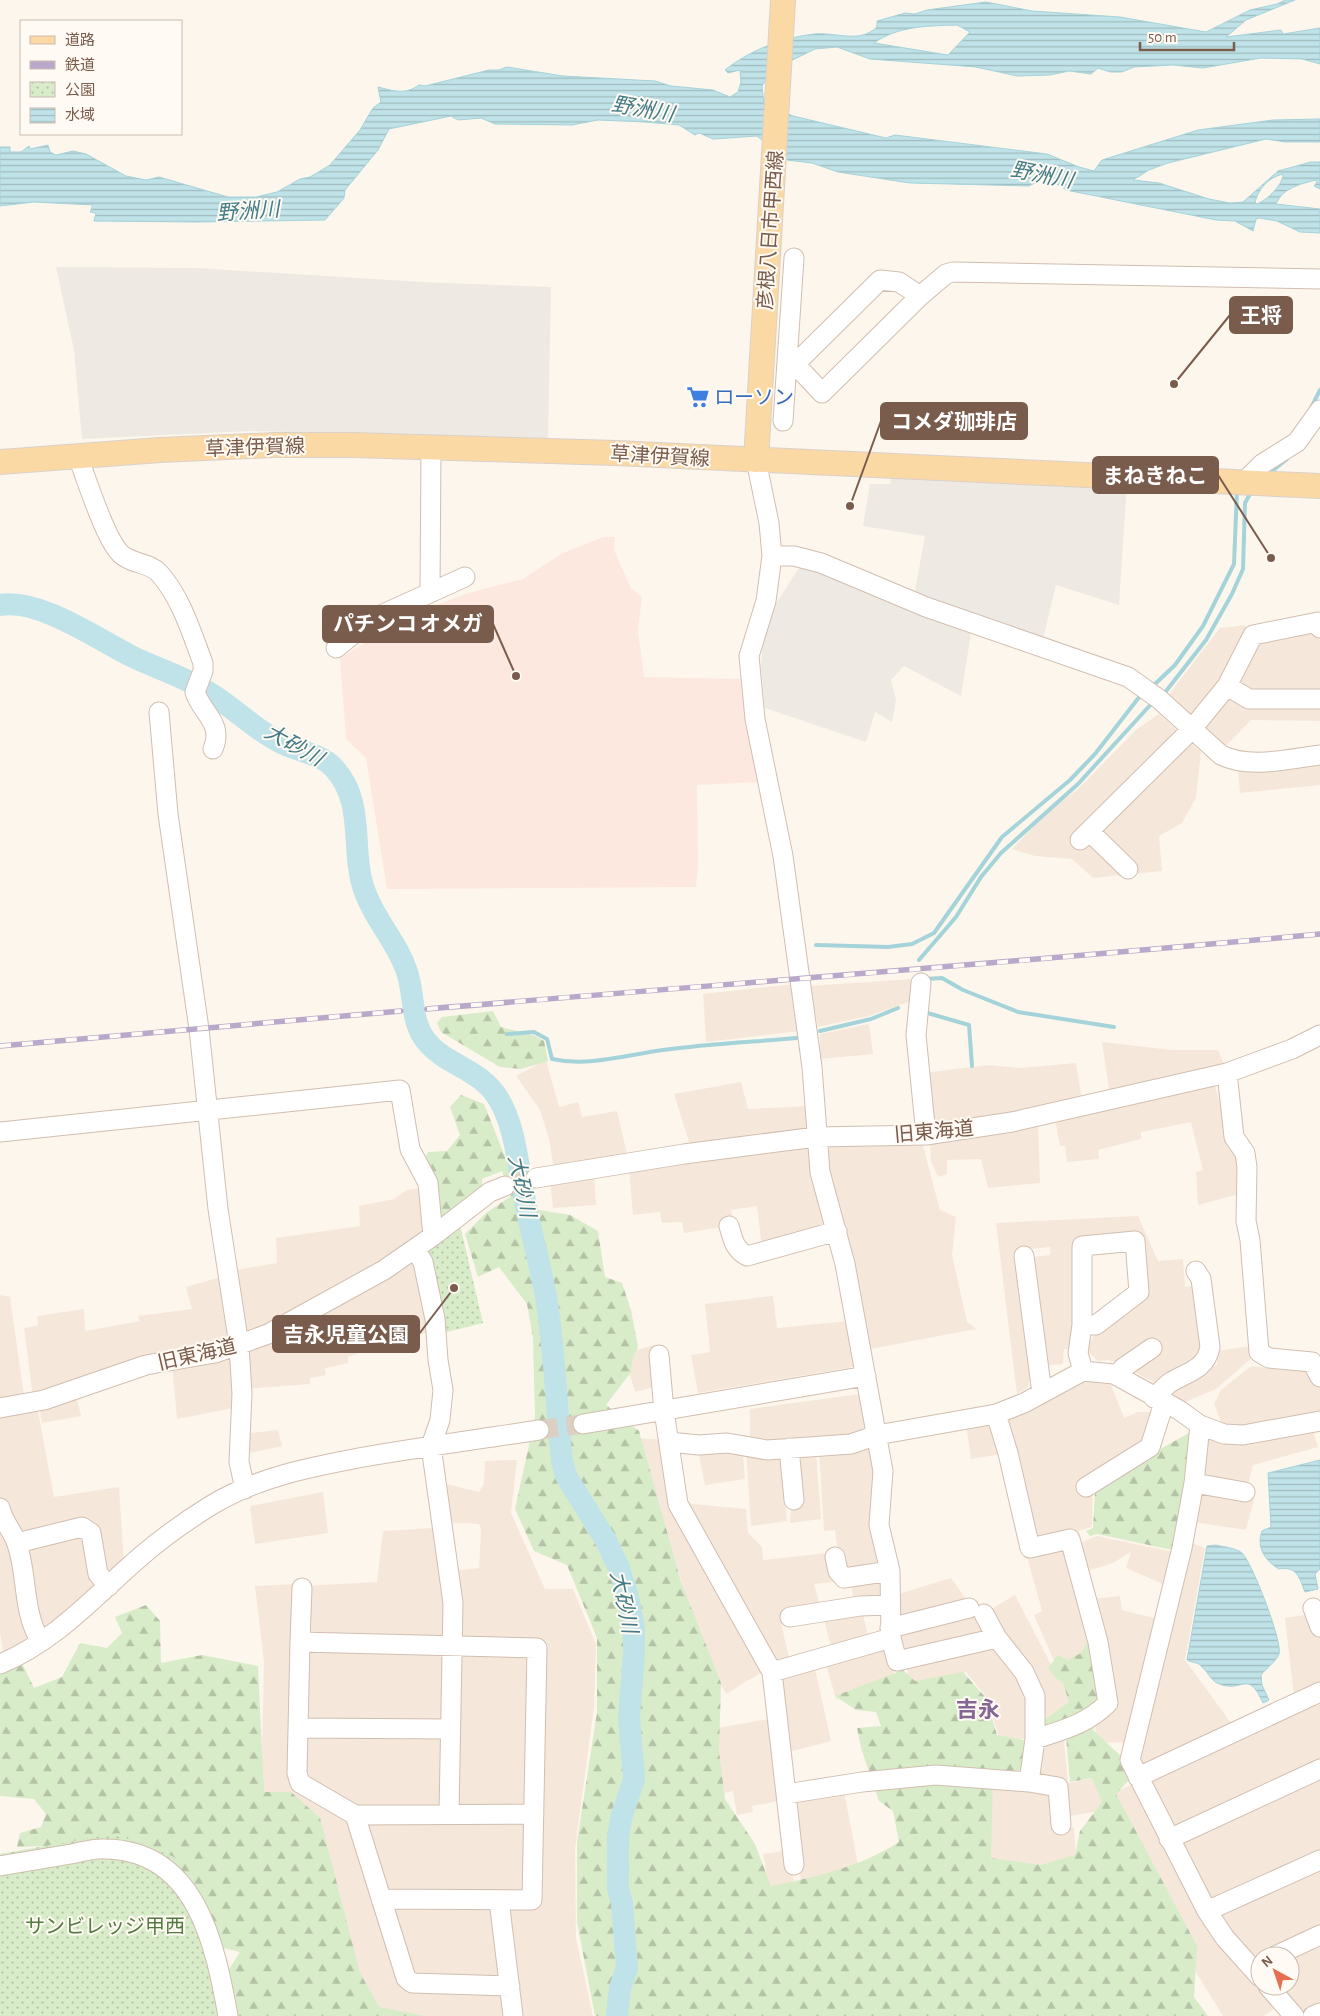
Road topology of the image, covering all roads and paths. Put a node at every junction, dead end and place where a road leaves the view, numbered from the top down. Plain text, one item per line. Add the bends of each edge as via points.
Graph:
1 (783, 0) edge
2 (794, 258) dead end
3 (1320, 280) edge
4 (920, 296) junction
5 (761, 361) junction
6 (790, 363) junction
7 (1320, 410) edge
8 (783, 421) dead end
9 (431, 448) junction
10 (78, 457) junction
11 (756, 460) junction
12 (0, 462) edge
13 (1244, 482) junction
14 (1320, 486) edge
15 (772, 556) junction
16 (466, 577) dead end
17 (430, 592) junction
18 (1320, 628) edge
19 (336, 648) dead end
20 (1227, 686) junction
21 (1320, 699) edge
22 (159, 712) dead end
23 (1191, 730) junction
24 (213, 749) dead end
25 (1320, 755) edge
26 (1128, 869) dead end
27 (921, 982) dead end
28 (1320, 1035) edge
29 (1227, 1074) junction
30 (208, 1110) junction
31 (0, 1132) edge
32 (926, 1136) junction
33 (816, 1138) junction
34 (536, 1178) tunnel mouth
35 (505, 1186) tunnel mouth
36 (729, 1226) dead end
37 (837, 1231) junction
38 (433, 1236) junction
39 (415, 1249) junction
40 (1024, 1256) dead end
41 (1196, 1272) dead end
42 (1082, 1325) junction
43 (239, 1345) junction
44 (1152, 1348) dead end
45 (659, 1355) dead end
46 (1083, 1371) junction
47 (866, 1376) junction
48 (1117, 1376) junction
49 (1320, 1377) edge
50 (1042, 1393) junction
51 (1159, 1400) junction
52 (0, 1408) edge
53 (664, 1411) junction
54 (996, 1414) junction
55 (1320, 1421) edge
56 (583, 1424) tunnel mouth
57 (1200, 1425) junction
58 (540, 1430) tunnel mouth
59 (878, 1434) junction
60 (669, 1442) junction
61 (431, 1446) junction
62 (789, 1448) junction
63 (1194, 1483) junction
64 (1086, 1487) dead end
65 (245, 1488) junction
66 (1245, 1492) dead end
67 (794, 1500) dead end
68 (0, 1508) edge
69 (17, 1543) junction
70 (834, 1557) dead end
71 (890, 1572) junction
72 (109, 1586) junction
73 (302, 1588) dead end
74 (889, 1605) junction
75 (1313, 1608) dead end
76 (790, 1617) dead end
77 (1320, 1627) edge
78 (891, 1633) junction
79 (998, 1638) junction
80 (41, 1642) junction
81 (300, 1642) junction
82 (452, 1646) junction
83 (0, 1664) edge
84 (772, 1672) junction
85 (1320, 1692) edge
86 (298, 1728) junction
87 (449, 1730) junction
88 (1035, 1739) junction
89 (1320, 1769) edge
90 (1138, 1777) junction
91 (1029, 1782) junction
92 (786, 1794) junction
93 (449, 1813) junction
94 (534, 1814) junction
95 (355, 1815) junction
96 (1061, 1825) dead end
97 (1169, 1839) junction
98 (1320, 1860) edge
99 (794, 1865) dead end
100 (0, 1866) edge
101 (381, 1899) junction
102 (499, 1900) junction
103 (1207, 1911) junction
104 (1320, 1935) edge
105 (1296, 1946) edge
106 (1250, 1962) edge
107 (510, 1986) junction
108 (1277, 1996) edge
109 (1320, 2013) edge
110 (228, 2016) edge
111 (514, 2016) edge
112 (1294, 2016) edge
113 (1313, 2016) edge

1 - 5 main road, 彦根八日市甲西線
2 - 6 street
3 - 4 street via 953,272
4 - 6 street via 899,282 880,280
4 - 6 street via 822,393
5 - 6 street
5 - 11 main road, 彦根八日市甲西線
6 - 8 street
7 - 13 street via 1297,442 1262,464
9 - 10 main road, 草津伊賀線 via 275,445
9 - 11 main road, 草津伊賀線
9 - 17 street
10 - 12 main road, 草津伊賀線
10 - 24 street via 119,553 159,572 185,615 203,663 203,672 196,687 216,729 218,738
11 - 13 main road, 草津伊賀線
11 - 15 street via 770,523
13 - 14 main road, 草津伊賀線
15 - 23 street via 794,556 821,563 926,608 1128,677 1159,699
15 - 33 street via 766,601 750,656 751,686 783,856 812,1067
16 - 17 street
17 - 19 street via 372,619
18 - 20 street via 1318,622 1253,635
20 - 21 street via 1249,699
20 - 23 street
22 - 30 street via 168,814
23 - 25 street via 1232,761
23 - 26 street via 1084,835
27 - 32 street via 916,1035
28 - 29 street, 旧東海道
29 - 32 street, 旧東海道 via 1012,1122
29 - 49 street via 1234,1137 1245,1153 1247,1167 1246,1222 1259,1352 1269,1358 1312,1362
30 - 31 street
30 - 38 street via 400,1090 410,1149 428,1183
30 - 43 street via 224,1256
32 - 33 street, 旧東海道
33 - 34 street, 旧東海道 via 684,1154
33 - 37 street via 820,1172
35 - 38 street, 旧東海道 via 490,1192
36 - 37 street via 738,1252 747,1256
37 - 47 street
38 - 39 street, 旧東海道
39 - 43 street, 旧東海道 via 384,1270 268,1334
39 - 61 street via 423,1262 435,1319 443,1390 440,1420
40 - 50 street
41 - 51 street via 1201,1279 1210,1347 1208,1358 1202,1366 1169,1384
42 - 42 street via 1082,1246 1136,1241 1139,1292 1096,1325
42 - 46 street via 1078,1353
43 - 52 street, 旧東海道 via 215,1354 146,1365 44,1400
43 - 65 street via 242,1394 239,1462
44 - 48 street
45 - 53 street
46 - 48 street
46 - 50 street
47 - 53 street
47 - 59 street
48 - 51 street
50 - 54 street
51 - 57 street
51 - 64 street via 1150,1447
53 - 56 street
53 - 60 street
54 - 59 street
54 - 88 street via 1030,1548 1070,1539 1098,1642 1108,1704 1096,1716 1078,1726
55 - 57 street via 1243,1435 1224,1434
57 - 63 street
58 - 61 street
59 - 62 street via 851,1444
59 - 71 street via 883,1470 879,1525
60 - 62 street via 727,1443 767,1450
60 - 84 street via 678,1504
61 - 65 street via 318,1466
61 - 82 street via 453,1603
62 - 67 street
63 - 66 street
63 - 90 street via 1182,1548 1130,1760
65 - 72 street via 211,1505 175,1530
68 - 69 street
69 - 72 street via 82,1528 91,1533 98,1574
69 - 80 street via 32,1627
70 - 71 street via 844,1578
71 - 74 street
72 - 80 street
73 - 81 street
74 - 76 street
74 - 78 street
75 - 77 street
78 - 79 street via 976,1611
78 - 79 street via 897,1661
78 - 84 street
79 - 88 street via 1024,1672 1036,1696
80 - 83 street
81 - 82 street
81 - 86 street
82 - 87 street
82 - 94 street via 537,1648
84 - 92 street
85 - 90 street
86 - 87 street
86 - 95 street via 297,1773 300,1783
87 - 93 street
88 - 91 street
89 - 97 street
90 - 97 street
91 - 92 street via 936,1775
91 - 96 street via 1058,1787
92 - 99 street
93 - 94 street
93 - 95 street
94 - 102 street via 532,1900
95 - 101 street
97 - 103 street
98 - 103 street
100 - 110 street via 103,1848 130,1850 158,1862 174,1874 192,1899 218,1959
101 - 102 street
101 - 107 street via 406,1978 412,1983
102 - 107 street
103 - 106 street via 1225,1938
104 - 105 street
107 - 111 street
108 - 112 street
109 - 113 street

